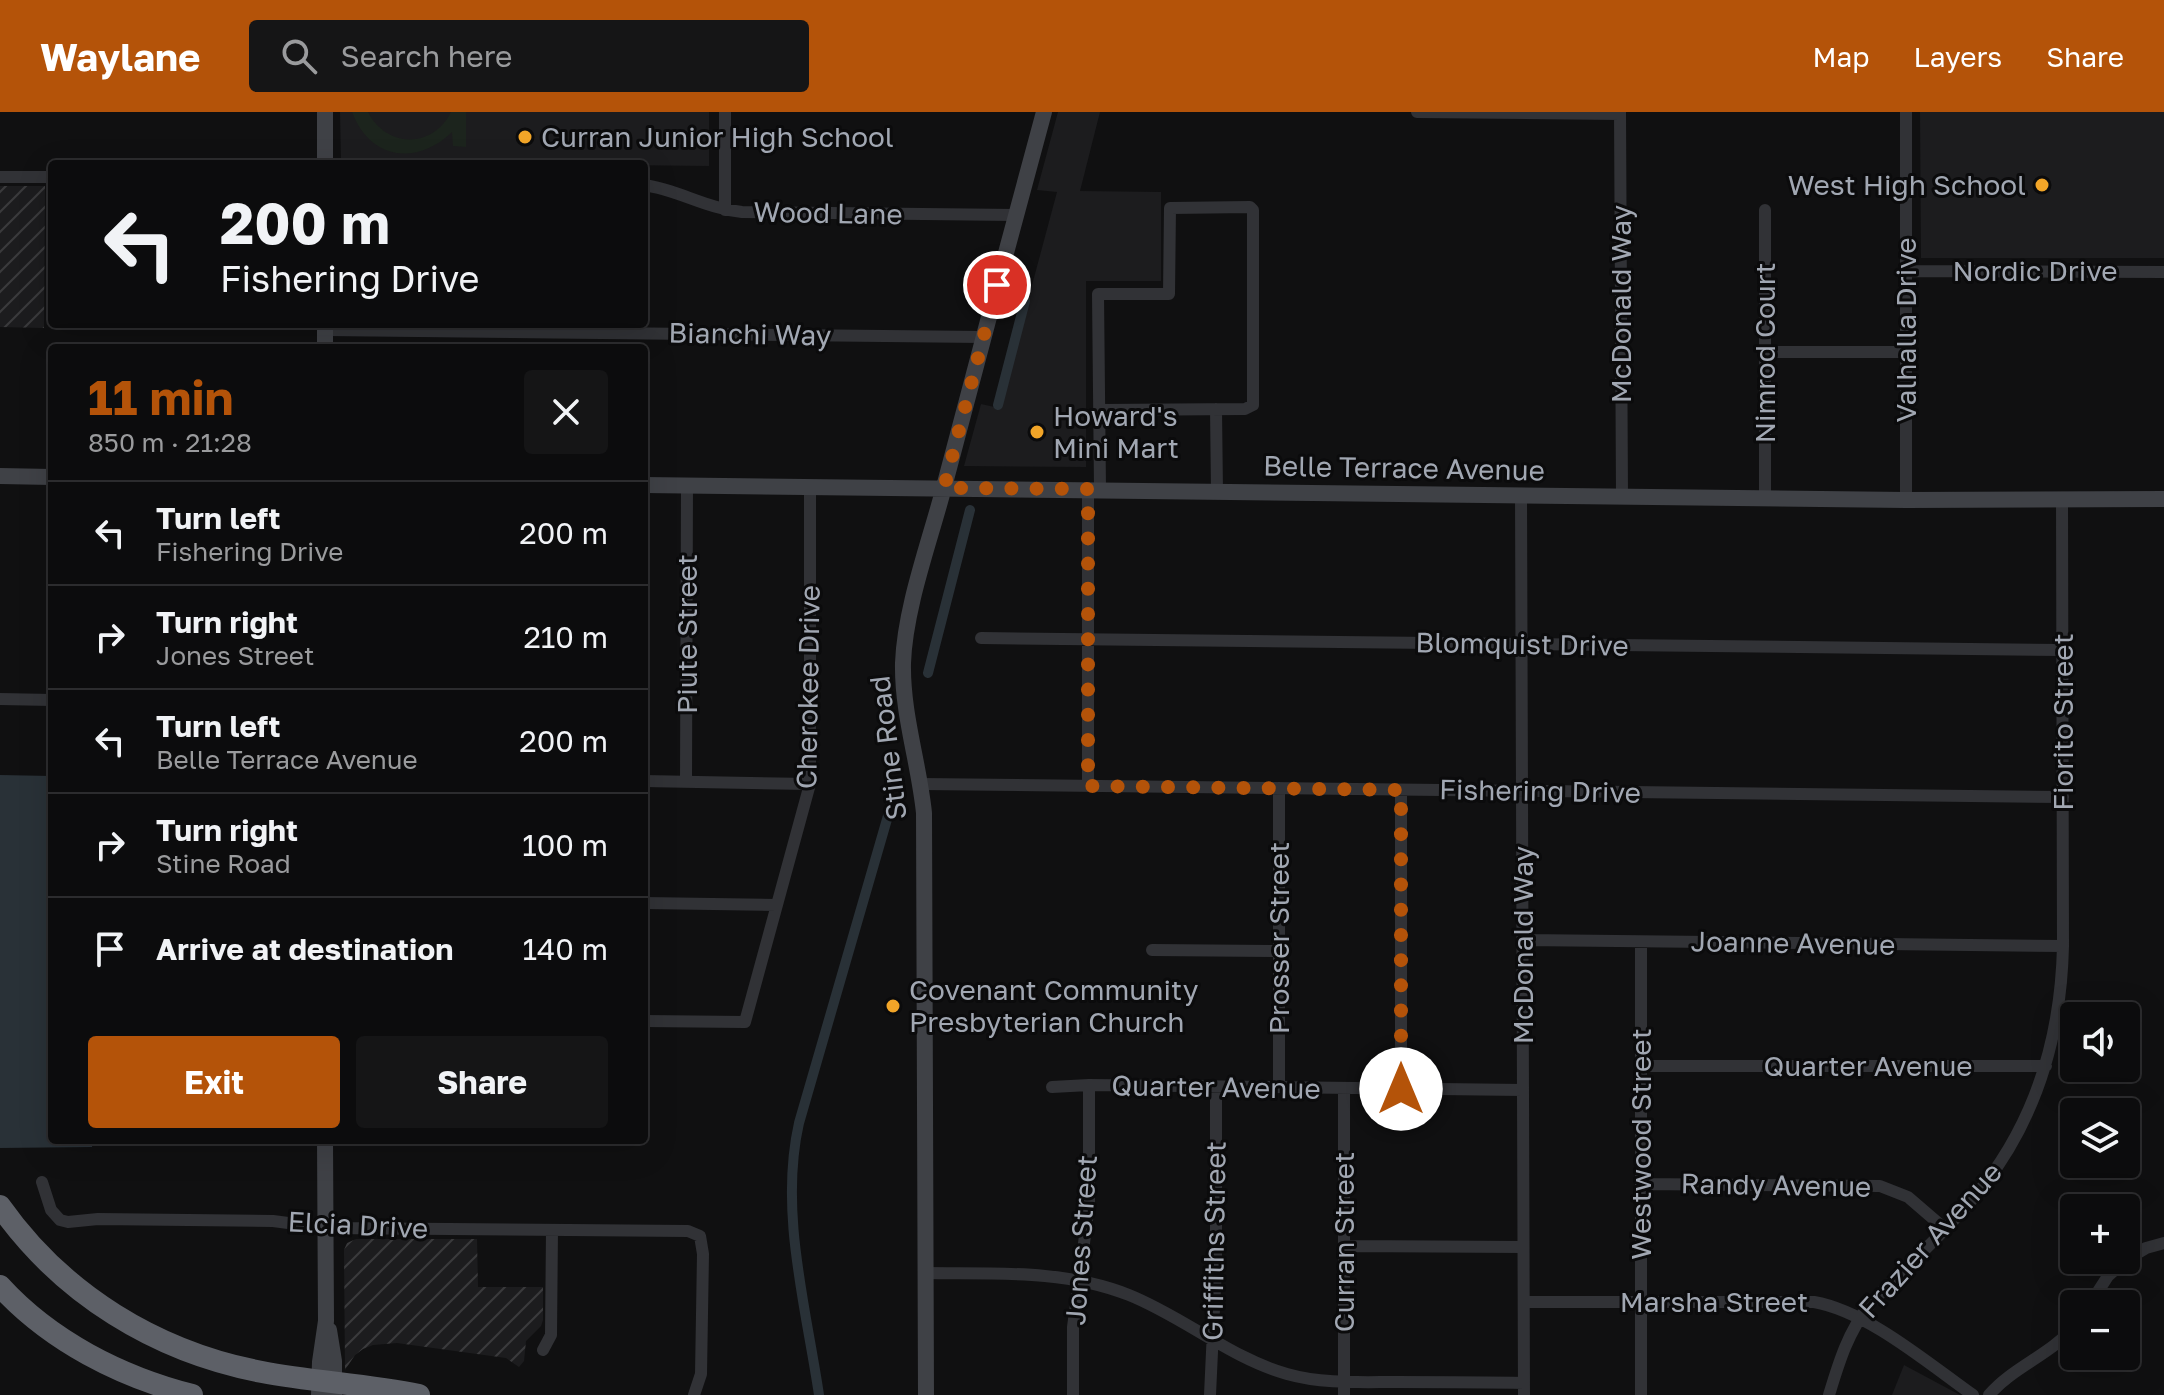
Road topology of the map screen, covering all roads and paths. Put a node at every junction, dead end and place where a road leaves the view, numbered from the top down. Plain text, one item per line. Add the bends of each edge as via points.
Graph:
1 (325, 112) edge
2 (725, 112) edge
3 (1044, 112) edge
4 (1417, 112) edge
5 (1906, 112) edge
6 (1620, 113) edge
7 (325, 160) edge
8 (0, 177) edge
9 (48, 177) edge
10 (648, 186) edge
11 (725, 210) junction
12 (1765, 210) dead end
13 (1016, 215) junction
14 (1906, 271) junction
15 (2164, 272) edge
16 (391, 328) edge
17 (983, 337) junction
18 (1766, 352) junction
19 (1906, 352) junction
20 (1216, 409) junction
21 (1099, 410) junction
22 (0, 476) edge
23 (48, 477) edge
24 (648, 485) edge
25 (687, 487) junction
26 (810, 488) junction
27 (944, 488) junction
28 (1094, 489) junction
29 (1217, 492) junction
30 (1521, 495) junction
31 (1622, 495) junction
32 (1765, 497) junction
33 (2062, 498) junction
34 (2164, 499) edge
35 (1906, 500) junction
36 (981, 638) dead end
37 (1088, 639) junction
38 (1523, 644) junction
39 (2063, 650) junction
40 (0, 699) edge
41 (48, 700) edge
42 (648, 781) edge
43 (686, 782) junction
44 (810, 784) junction
45 (921, 784) junction
46 (1088, 786) junction
47 (1279, 788) junction
48 (1401, 790) junction
49 (1523, 791) junction
50 (2063, 797) junction
51 (648, 903) edge
52 (776, 905) junction
53 (1523, 940) junction
54 (1641, 942) junction
55 (2063, 946) junction
56 (1152, 950) dead end
57 (1279, 951) junction
58 (648, 1021) edge
59 (1641, 1066) junction
60 (2046, 1066) junction
61 (1089, 1085) junction
62 (1052, 1087) dead end
63 (1216, 1087) junction
64 (1279, 1087) junction
65 (1344, 1088) junction
66 (1401, 1089) junction
67 (1523, 1090) junction
68 (325, 1144) edge
69 (42, 1182) dead end
70 (1641, 1184) junction
71 (0, 1206) edge
72 (326, 1228) junction
73 (1944, 1228) junction
74 (552, 1230) junction
75 (2164, 1243) edge
76 (1344, 1246) junction
77 (1523, 1247) junction
78 (2140, 1252) edge
79 (925, 1273) junction
80 (1080, 1280) junction
81 (0, 1286) edge
82 (1641, 1301) junction
83 (1524, 1302) junction
84 (1859, 1318) junction
85 (326, 1321) junction
86 (1213, 1340) junction
87 (2060, 1340) edge
88 (543, 1350) dead end
89 (1344, 1388) edge
90 (1524, 1389) edge
91 (192, 1395) edge
92 (319, 1395) edge
93 (334, 1395) edge
94 (419, 1395) edge
95 (694, 1395) edge
96 (926, 1395) edge
97 (1073, 1395) edge
98 (1210, 1395) edge
99 (1641, 1395) edge
100 (1829, 1395) edge
101 (1973, 1395) edge
102 (1989, 1395) edge

1 - 7 street
2 - 11 street
3 - 13 street, Stine Road
4 - 6 street
5 - 14 street, Valhalla Drive
6 - 31 street, McDonald Way
8 - 9 street
10 - 11 street, Wood Lane
11 - 13 street, Wood Lane
12 - 18 street, Nimrod Court
13 - 17 street, Stine Road
14 - 15 street, Nordic Drive
14 - 19 street, Valhalla Drive
16 - 17 street, Bianchi Way
17 - 27 street, Stine Road
18 - 19 street
18 - 32 street, Nimrod Court
19 - 35 street, Valhalla Drive
20 - 21 street
20 - 21 street via 1253,405 1253,210 1246,206 1170,208 1169,294 1098,294
20 - 29 street
21 - 28 street
22 - 23 street
24 - 25 street, Belle Terrace Avenue
25 - 26 street, Belle Terrace Avenue
25 - 43 street, Piute Street
26 - 27 street, Belle Terrace Avenue
26 - 44 street, Cherokee Drive
27 - 28 street, Belle Terrace Avenue
27 - 45 street, Stine Road via 903,660 905,707
28 - 29 street, Belle Terrace Avenue
28 - 37 street
29 - 30 street, Belle Terrace Avenue
30 - 31 street, Belle Terrace Avenue
30 - 38 street, McDonald Way
31 - 32 street, Belle Terrace Avenue
32 - 35 street, Belle Terrace Avenue
33 - 34 street, Belle Terrace Avenue
33 - 35 street, Belle Terrace Avenue
33 - 39 street, Fiorito Street
36 - 37 street, Blomquist Drive
37 - 38 street, Blomquist Drive
37 - 46 street
38 - 39 street, Blomquist Drive
38 - 49 street, McDonald Way
39 - 50 street, Fiorito Street
40 - 41 street
42 - 43 street
43 - 44 street
44 - 52 street, Cherokee Drive
45 - 46 street, Fishering Drive
45 - 79 street, Stine Road
46 - 47 street, Fishering Drive
47 - 48 street, Fishering Drive
47 - 57 street, Prosser Street
48 - 49 street, Fishering Drive
48 - 66 street
49 - 50 street, Fishering Drive
49 - 53 street, McDonald Way
50 - 55 street, Fiorito Street
51 - 52 street
52 - 58 street, Cherokee Drive via 745,1022
53 - 54 street, Joanne Avenue
53 - 67 street, McDonald Way
54 - 55 street, Joanne Avenue
54 - 59 street, Westwood Street
55 - 60 street, Frazier Avenue via 2059,1012
56 - 57 street
57 - 64 street, Prosser Street
59 - 60 street, Quarter Avenue
59 - 70 street, Westwood Street
60 - 73 street, Frazier Avenue via 2003,1159
61 - 62 street, Quarter Avenue
61 - 63 street, Quarter Avenue
61 - 80 street, Jones Street via 1089,1205
63 - 64 street, Quarter Avenue
63 - 86 street, Griffiths Street
64 - 65 street, Quarter Avenue
65 - 66 street, Quarter Avenue
65 - 76 street, Curran Street
66 - 67 street, Quarter Avenue
67 - 77 street, McDonald Way
68 - 72 street
69 - 72 street, Elcia Drive via 51,1210 68,1222 273,1221
70 - 73 street, Randy Avenue via 1880,1186 1908,1197
70 - 82 street, Westwood Street
71 - 94 highway via 77,1290 158,1338 265,1373
72 - 74 street, Elcia Drive
72 - 85 street
73 - 84 street, Frazier Avenue
74 - 88 street via 551,1335
74 - 95 street, Elcia Drive via 688,1231 700,1236 701,1374
75 - 78 street
76 - 77 street
76 - 89 street, Curran Street
77 - 83 street, McDonald Way
79 - 80 street
79 - 96 street, Stine Road
80 - 86 street via 1152,1306
80 - 97 street, Jones Street via 1073,1327
81 - 91 highway via 32,1317 80,1350
82 - 83 street, Marsha Street
82 - 84 street, Marsha Street via 1814,1302
82 - 99 street, Westwood Street
83 - 90 street, McDonald Way
84 - 100 street, Frazier Avenue
84 - 101 street, Marsha Street
85 - 92 street
85 - 93 street
86 - 89 street via 1267,1368
86 - 98 street, Griffiths Street
87 - 102 street
89 - 90 street

